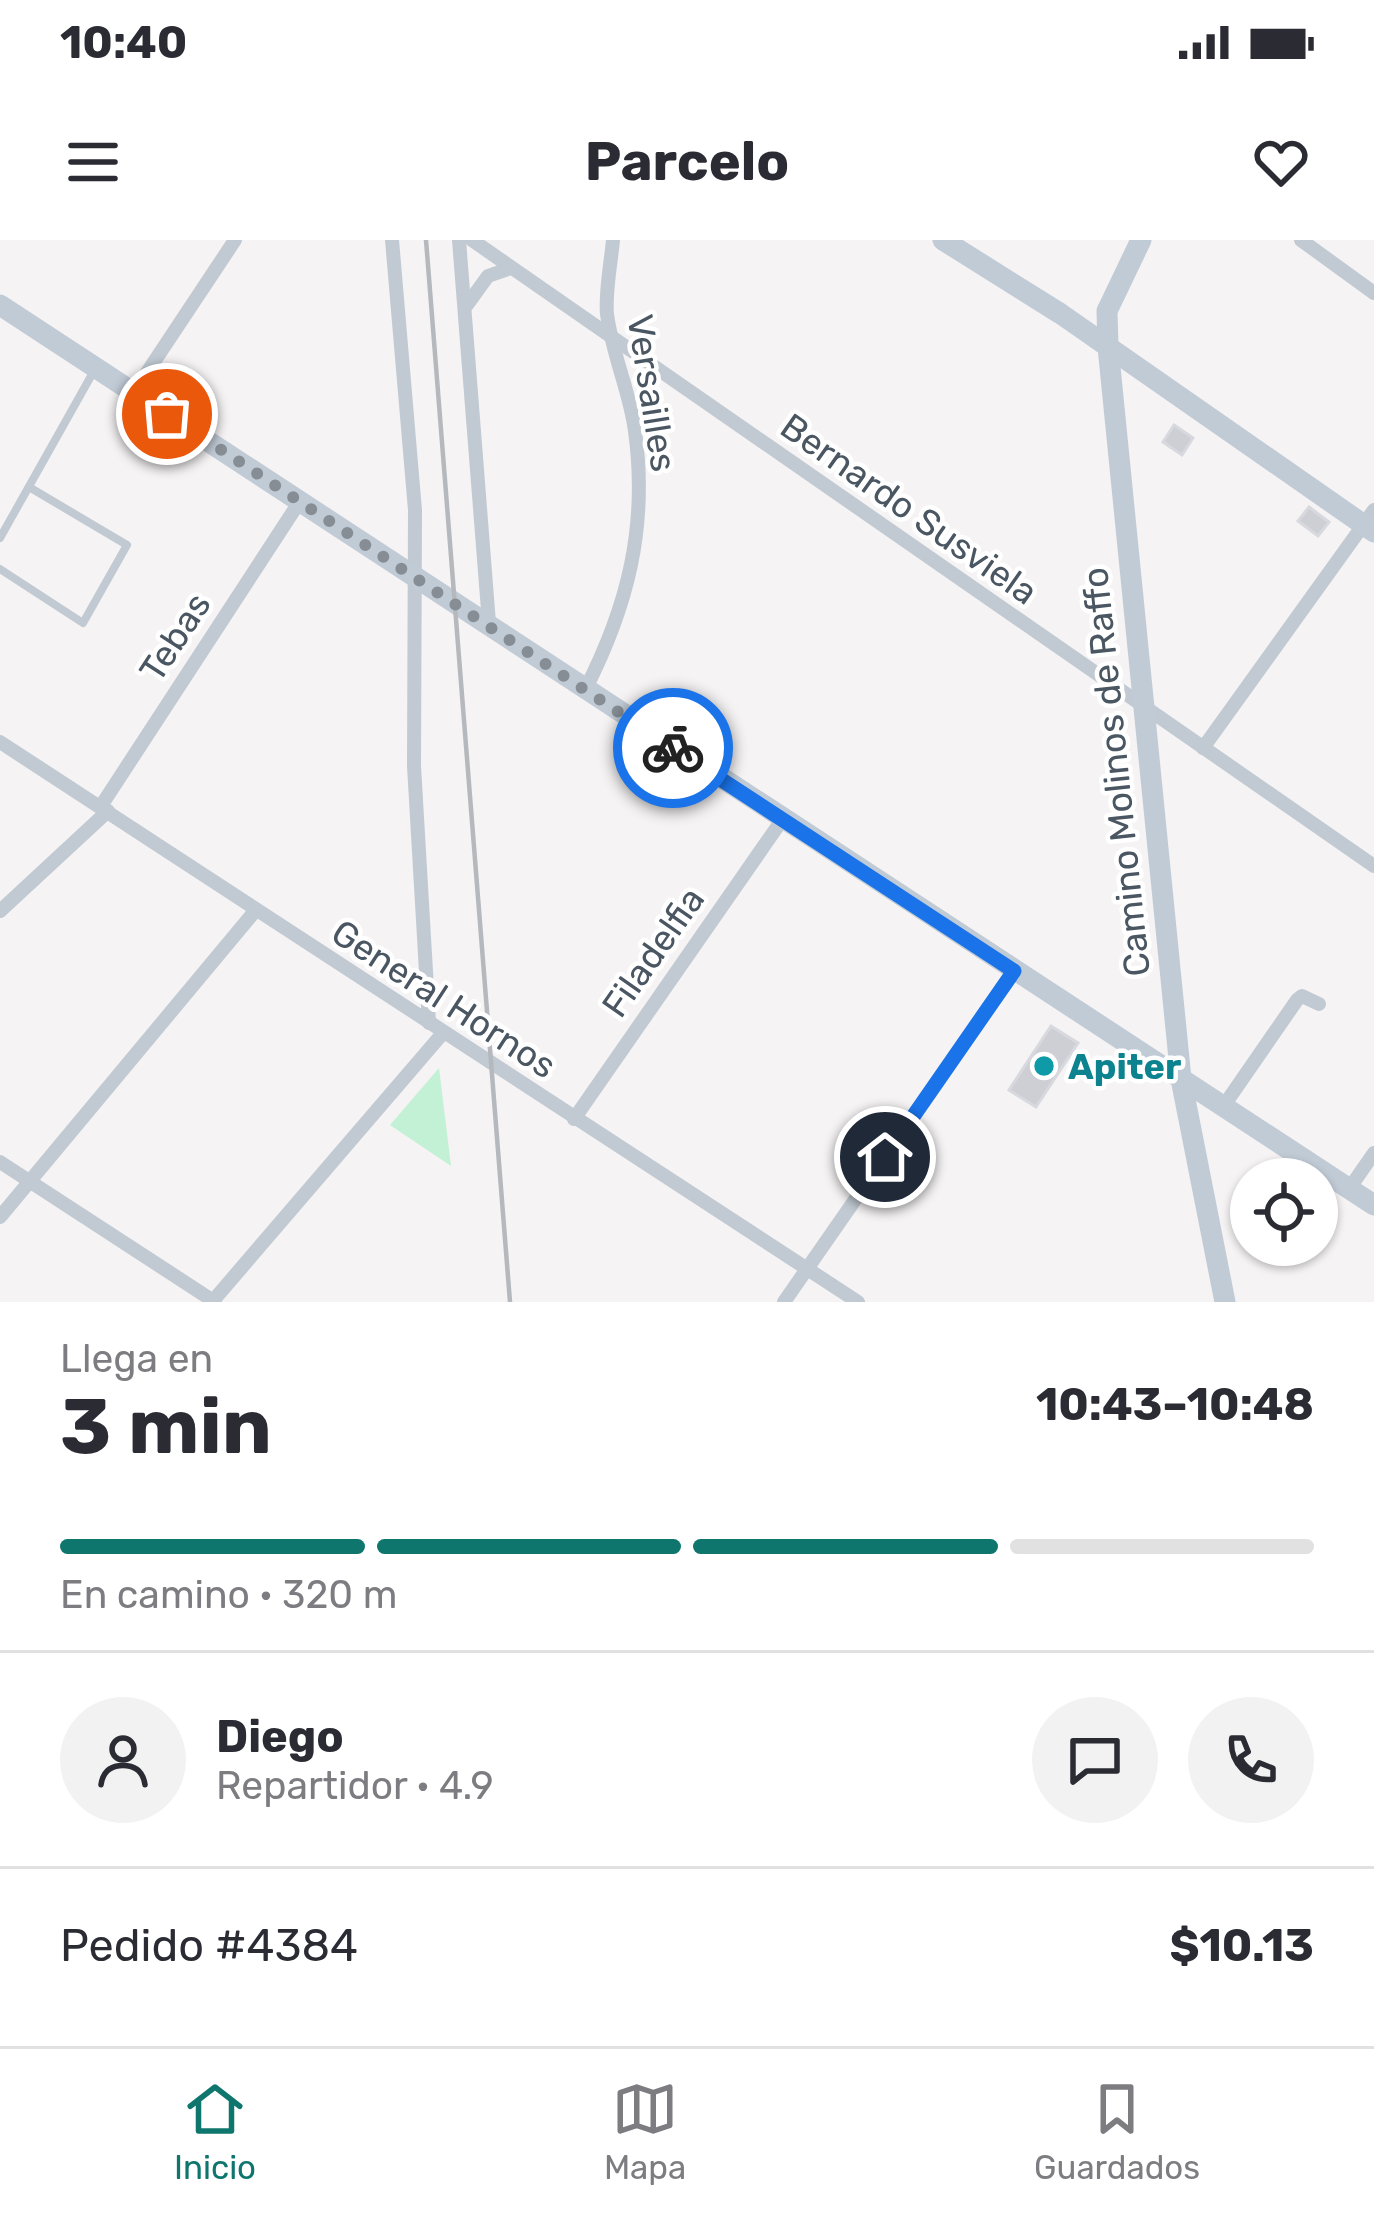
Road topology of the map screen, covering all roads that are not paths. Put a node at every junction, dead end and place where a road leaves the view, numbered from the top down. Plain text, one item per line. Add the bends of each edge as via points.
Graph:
1 (235, 240) edge
2 (392, 240) edge
3 (459, 240) edge
4 (472, 240) edge
5 (614, 240) edge
6 (943, 240) edge
7 (1141, 240) edge
8 (1301, 240) edge
9 (508, 269) junction
10 (1374, 293) edge
11 (0, 305) edge
12 (464, 309) junction
13 (614, 341) junction
14 (1108, 347) junction
15 (96, 367) junction
16 (134, 392) junction
17 (29, 487) junction
18 (300, 501) junction
19 (1370, 522) edge
20 (0, 538) edge
21 (0, 569) edge
22 (417, 580) junction
23 (489, 623) junction
24 (585, 690) junction
25 (1142, 706) junction
26 (0, 742) edge
27 (1203, 748) junction
28 (104, 809) junction
29 (782, 820) junction
30 (1374, 866) edge
31 (0, 911) edge
32 (255, 911) junction
33 (1014, 971) junction
34 (1319, 1004) dead end
35 (429, 1023) junction
36 (443, 1034) junction
37 (1180, 1079) junction
38 (1223, 1107) junction
39 (574, 1119) junction
40 (1374, 1154) edge
41 (0, 1162) edge
42 (30, 1182) junction
43 (1349, 1189) junction
44 (1374, 1205) edge
45 (0, 1217) edge
46 (808, 1269) junction
47 (213, 1302) edge
48 (784, 1302) edge
49 (858, 1302) edge
50 (1225, 1302) edge

1 - 16 street
2 - 22 street
3 - 12 street
4 - 9 street, Bernardo Susviela
5 - 13 street, Versailles via 607,311
6 - 14 street
7 - 14 street, Camino Molinos de Raffo via 1107,311
8 - 10 street
9 - 12 street via 488,276
9 - 13 street, Bernardo Susviela
11 - 15 street
12 - 23 street
13 - 24 street, Versailles via 635,430 639,524 614,632
13 - 25 street, Bernardo Susviela
14 - 19 street
14 - 25 street, Camino Molinos de Raffo
15 - 16 street
15 - 17 lane
16 - 18 street
17 - 20 lane
17 - 21 lane via 128,545 83,622
18 - 22 street
18 - 28 street, Tebas
19 - 27 street
22 - 23 street
22 - 35 street via 415,766
23 - 24 street
24 - 29 street
25 - 27 street, Bernardo Susviela
25 - 37 street, Camino Molinos de Raffo
26 - 28 street, General Hornos
27 - 30 street, Bernardo Susviela
28 - 31 street, Tebas
28 - 32 street, General Hornos
29 - 33 street
29 - 39 street, Filadelfia
32 - 35 street, General Hornos
32 - 42 street
33 - 37 street
33 - 46 street
34 - 38 street via 1297,1000
35 - 36 street, General Hornos
36 - 39 street, General Hornos
36 - 47 street
37 - 38 street
37 - 50 street, Camino Molinos de Raffo
38 - 43 street
39 - 46 street, General Hornos
40 - 43 street
41 - 42 street
42 - 45 street
42 - 47 street
43 - 44 street
46 - 48 street
46 - 49 street, General Hornos

